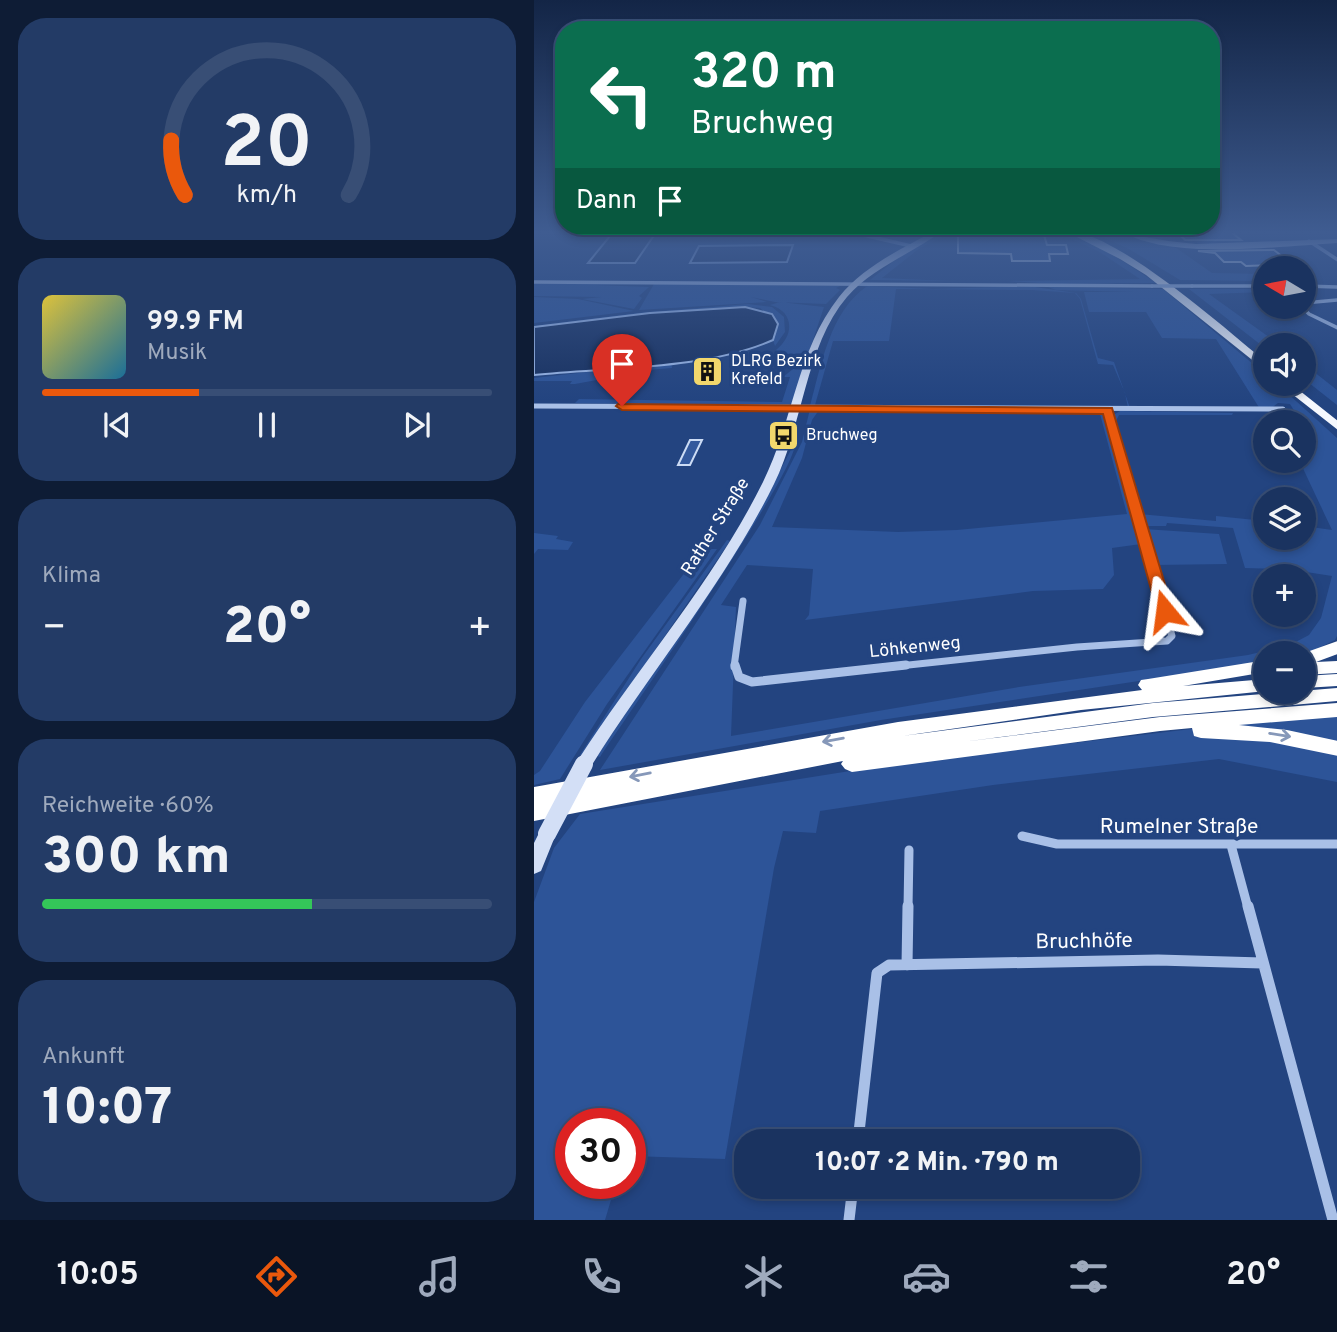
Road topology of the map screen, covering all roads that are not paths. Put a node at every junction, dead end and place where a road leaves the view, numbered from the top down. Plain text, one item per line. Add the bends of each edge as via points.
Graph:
1 (853, 288) edge
2 (1168, 288) edge
3 (1179, 288) edge
4 (1337, 300) edge
5 (1316, 303) edge
6 (1316, 317) edge
7 (1337, 328) edge
8 (1253, 346) edge
9 (1253, 357) edge
10 (1302, 396) edge
11 (1303, 396) edge
12 (1308, 396) edge
13 (534, 405) edge
14 (799, 407) junction
15 (1283, 409) dead end
16 (1108, 410) junction
17 (1337, 415) edge
18 (1337, 427) edge
19 (1337, 433) edge
20 (743, 601) dead end
21 (1337, 647) edge
22 (1316, 655) edge
23 (1337, 667) edge
24 (1253, 668) edge
25 (1316, 668) edge
26 (1253, 673) edge
27 (1208, 676) junction
28 (1337, 680) edge
29 (1316, 681) edge
30 (1253, 686) edge
31 (1337, 694) edge
32 (1337, 710) edge
33 (998, 714) junction
34 (1016, 743) junction
35 (1337, 749) edge
36 (679, 784) junction
37 (534, 795) edge
38 (534, 812) edge
39 (1022, 836) dead end
40 (1337, 844) edge
41 (1231, 845) junction
42 (909, 850) dead end
43 (534, 866) edge
44 (1262, 963) junction
45 (907, 965) junction
46 (859, 1129) edge
47 (851, 1199) edge
48 (849, 1220) edge
49 (1333, 1220) edge

1 - 14 main road, Rather Straße via 824,330
2 - 9 highway
3 - 8 highway
4 - 5 street
6 - 7 street
10 - 19 highway
11 - 18 highway
12 - 17 highway
13 - 14 street
14 - 16 street
14 - 43 main road, Rather Straße, bridge via 780,460 754,511 584,764
15 - 16 street
16 - 20 street, Löhkenweg via 1172,636 1158,643 1077,647 752,682 736,676 734,670
21 - 22 highway
23 - 25 highway
24 - 27 highway
26 - 27 highway
27 - 33 highway via 1040,701
28 - 29 highway
30 - 33 highway
31 - 36 highway via 1010,728 894,744
32 - 34 highway via 1159,724
33 -> 37 highway
34 -> 35 highway via 1217,731 1259,732
34 - 36 highway via 709,785
36 - 38 highway
39 - 41 street, Rumelner Straße via 1057,845
40 - 41 street, Rumelner Straße
41 - 44 street
42 - 45 street
44 - 45 street, Bruchhöfe via 1158,960
44 - 49 street
45 - 46 street, Bruchhöfe via 889,965 877,973
47 - 48 street

